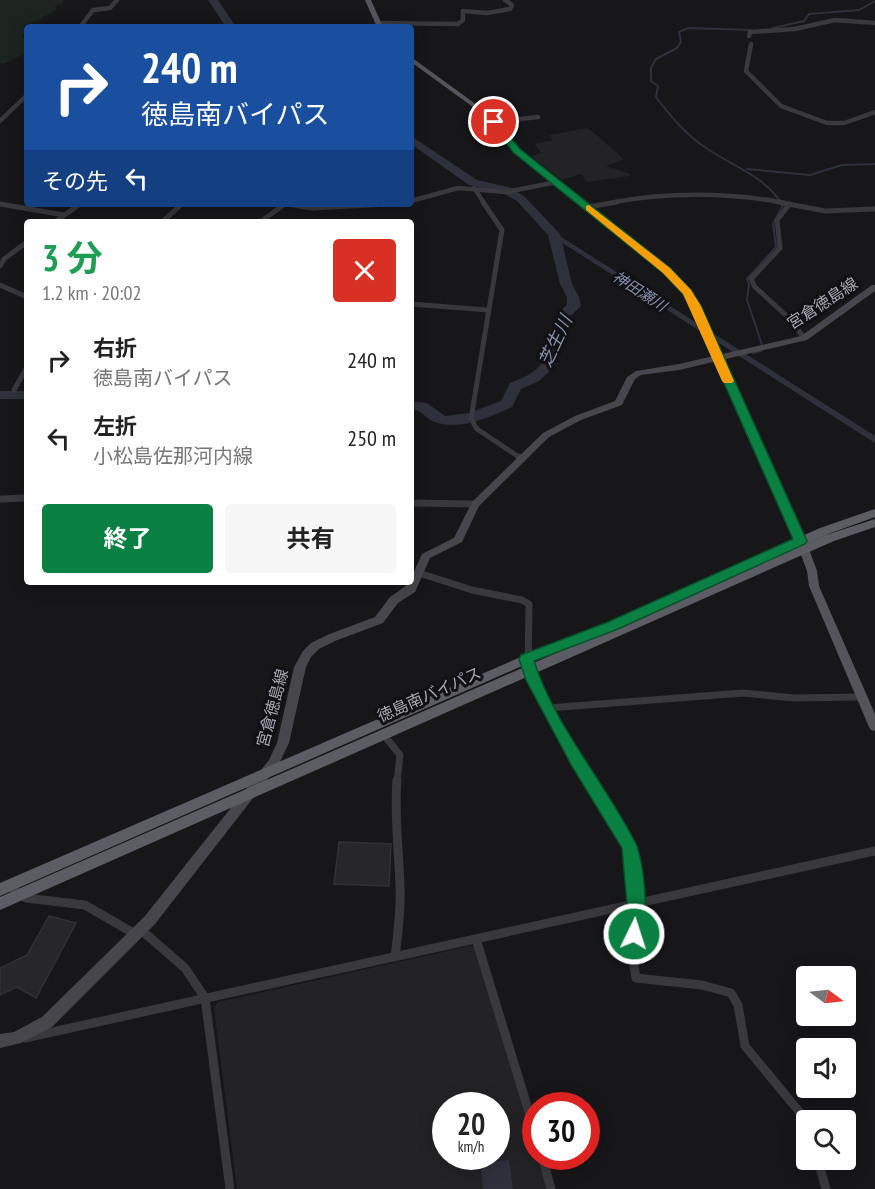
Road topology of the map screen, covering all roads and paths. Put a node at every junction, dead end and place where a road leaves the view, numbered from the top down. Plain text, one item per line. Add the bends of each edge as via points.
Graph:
1 (117, 0) edge
2 (368, 0) edge
3 (506, 0) edge
4 (875, 23) edge
5 (82, 24) edge
6 (379, 24) edge
7 (414, 25) edge
8 (749, 36) dead end
9 (751, 44) dead end
10 (414, 62) edge
11 (24, 98) edge
12 (875, 112) edge
13 (537, 117) dead end
14 (0, 121) edge
15 (494, 122) junction
16 (557, 182) junction
17 (474, 188) junction
18 (414, 200) edge
19 (0, 204) edge
20 (789, 204) junction
21 (76, 207) edge
22 (179, 207) edge
23 (282, 207) edge
24 (306, 207) edge
25 (332, 207) edge
26 (588, 207) junction
27 (875, 209) edge
28 (64, 215) junction
29 (59, 219) edge
30 (165, 219) edge
31 (264, 219) edge
32 (24, 244) edge
33 (0, 266) edge
34 (0, 285) edge
35 (875, 287) edge
36 (24, 296) edge
37 (414, 304) edge
38 (488, 310) junction
39 (804, 338) junction
40 (717, 358) junction
41 (24, 372) edge
42 (14, 390) dead end
43 (522, 459) junction
44 (24, 498) edge
45 (0, 499) edge
46 (414, 503) edge
47 (475, 504) junction
48 (875, 513) edge
49 (875, 523) edge
50 (802, 546) junction
51 (419, 573) junction
52 (414, 583) edge
53 (413, 585) edge
54 (527, 664) junction
55 (863, 697) junction
56 (548, 708) junction
57 (875, 727) edge
58 (383, 734) junction
59 (265, 776) junction
60 (250, 793) junction
61 (875, 851) edge
62 (9, 891) edge
63 (0, 904) edge
64 (636, 904) junction
65 (137, 931) junction
66 (476, 939) junction
67 (395, 957) junction
68 (205, 998) junction
69 (16, 1038) junction
70 (0, 1041) edge
71 (523, 1092) edge
72 (798, 1110) edge
73 (546, 1170) edge
74 (821, 1170) edge
75 (230, 1189) edge
76 (551, 1189) edge
77 (826, 1189) edge

1 - 5 street via 110,8 93,10
2 - 6 main road
3 - 7 street via 512,5 510,9 487,13 463,11 463,20 458,24
4 - 8 street via 835,20 787,30 750,32
9 - 12 street via 746,70 781,106 838,124
10 - 15 main road
11 - 14 street
13 - 15 street
15 - 16 main road via 517,151
16 - 17 street via 511,191
16 - 26 main road
17 - 18 street via 445,190
17 - 38 street via 502,230
19 - 28 street
20 - 26 street via 744,196 657,196
20 - 27 street via 825,211
20 - 39 street via 777,220 780,248 751,279
21 - 28 street
22 - 30 street
23 - 31 street
24 - 25 street
26 - 40 main road via 680,284 696,306
28 - 29 street
32 - 33 street
34 - 36 street
35 - 39 main road, 宮倉徳島線
37 - 38 street
38 - 43 street via 471,417 477,429
39 - 40 main road, 宮倉徳島線
40 - 43 main road, 宮倉徳島線 via 631,377 619,403 546,435
40 - 50 main road
41 - 42 street
43 - 47 main road, 宮倉徳島線
44 - 45 street
46 - 47 street
47 - 51 main road, 宮倉徳島線 via 458,540 426,556
48 - 50 highway, 徳島南バイパス
49 - 50 highway, 徳島南バイパス
50 - 54 highway, 徳島南バイパス via 651,619
50 - 55 main road via 814,586
51 - 52 main road, 宮倉徳島線
51 - 54 street via 528,604 531,619
53 - 59 main road, 宮倉徳島線 via 394,600 379,620 331,638 307,654 297,678 283,743
54 - 56 street
54 - 58 highway, 徳島南バイパス
54 - 59 highway, 徳島南バイパス
55 - 56 street via 794,698 743,693
55 - 57 main road
56 - 64 street via 629,846
58 - 60 highway, 徳島南バイパス
58 - 67 street via 400,755 395,803 400,888
59 - 60 main road, 宮倉徳島線
59 - 62 highway, 徳島南バイパス
60 - 62 highway, 徳島南バイパス
60 - 65 main road, 宮倉徳島線 via 150,920
61 - 64 street
62 - 63 highway, 徳島南バイパス
62 - 65 street via 28,899 70,900
64 - 66 street
64 - 72 street via 631,957 636,978 720,988 731,993 738,1007 745,1046
65 - 68 street via 189,970
65 - 69 main road, 宮倉徳島線 via 47,1022
66 - 67 street
66 - 71 street
67 - 68 street
68 - 69 street
68 - 75 street
69 - 70 main road, 宮倉徳島線
73 - 76 street
74 - 77 street

